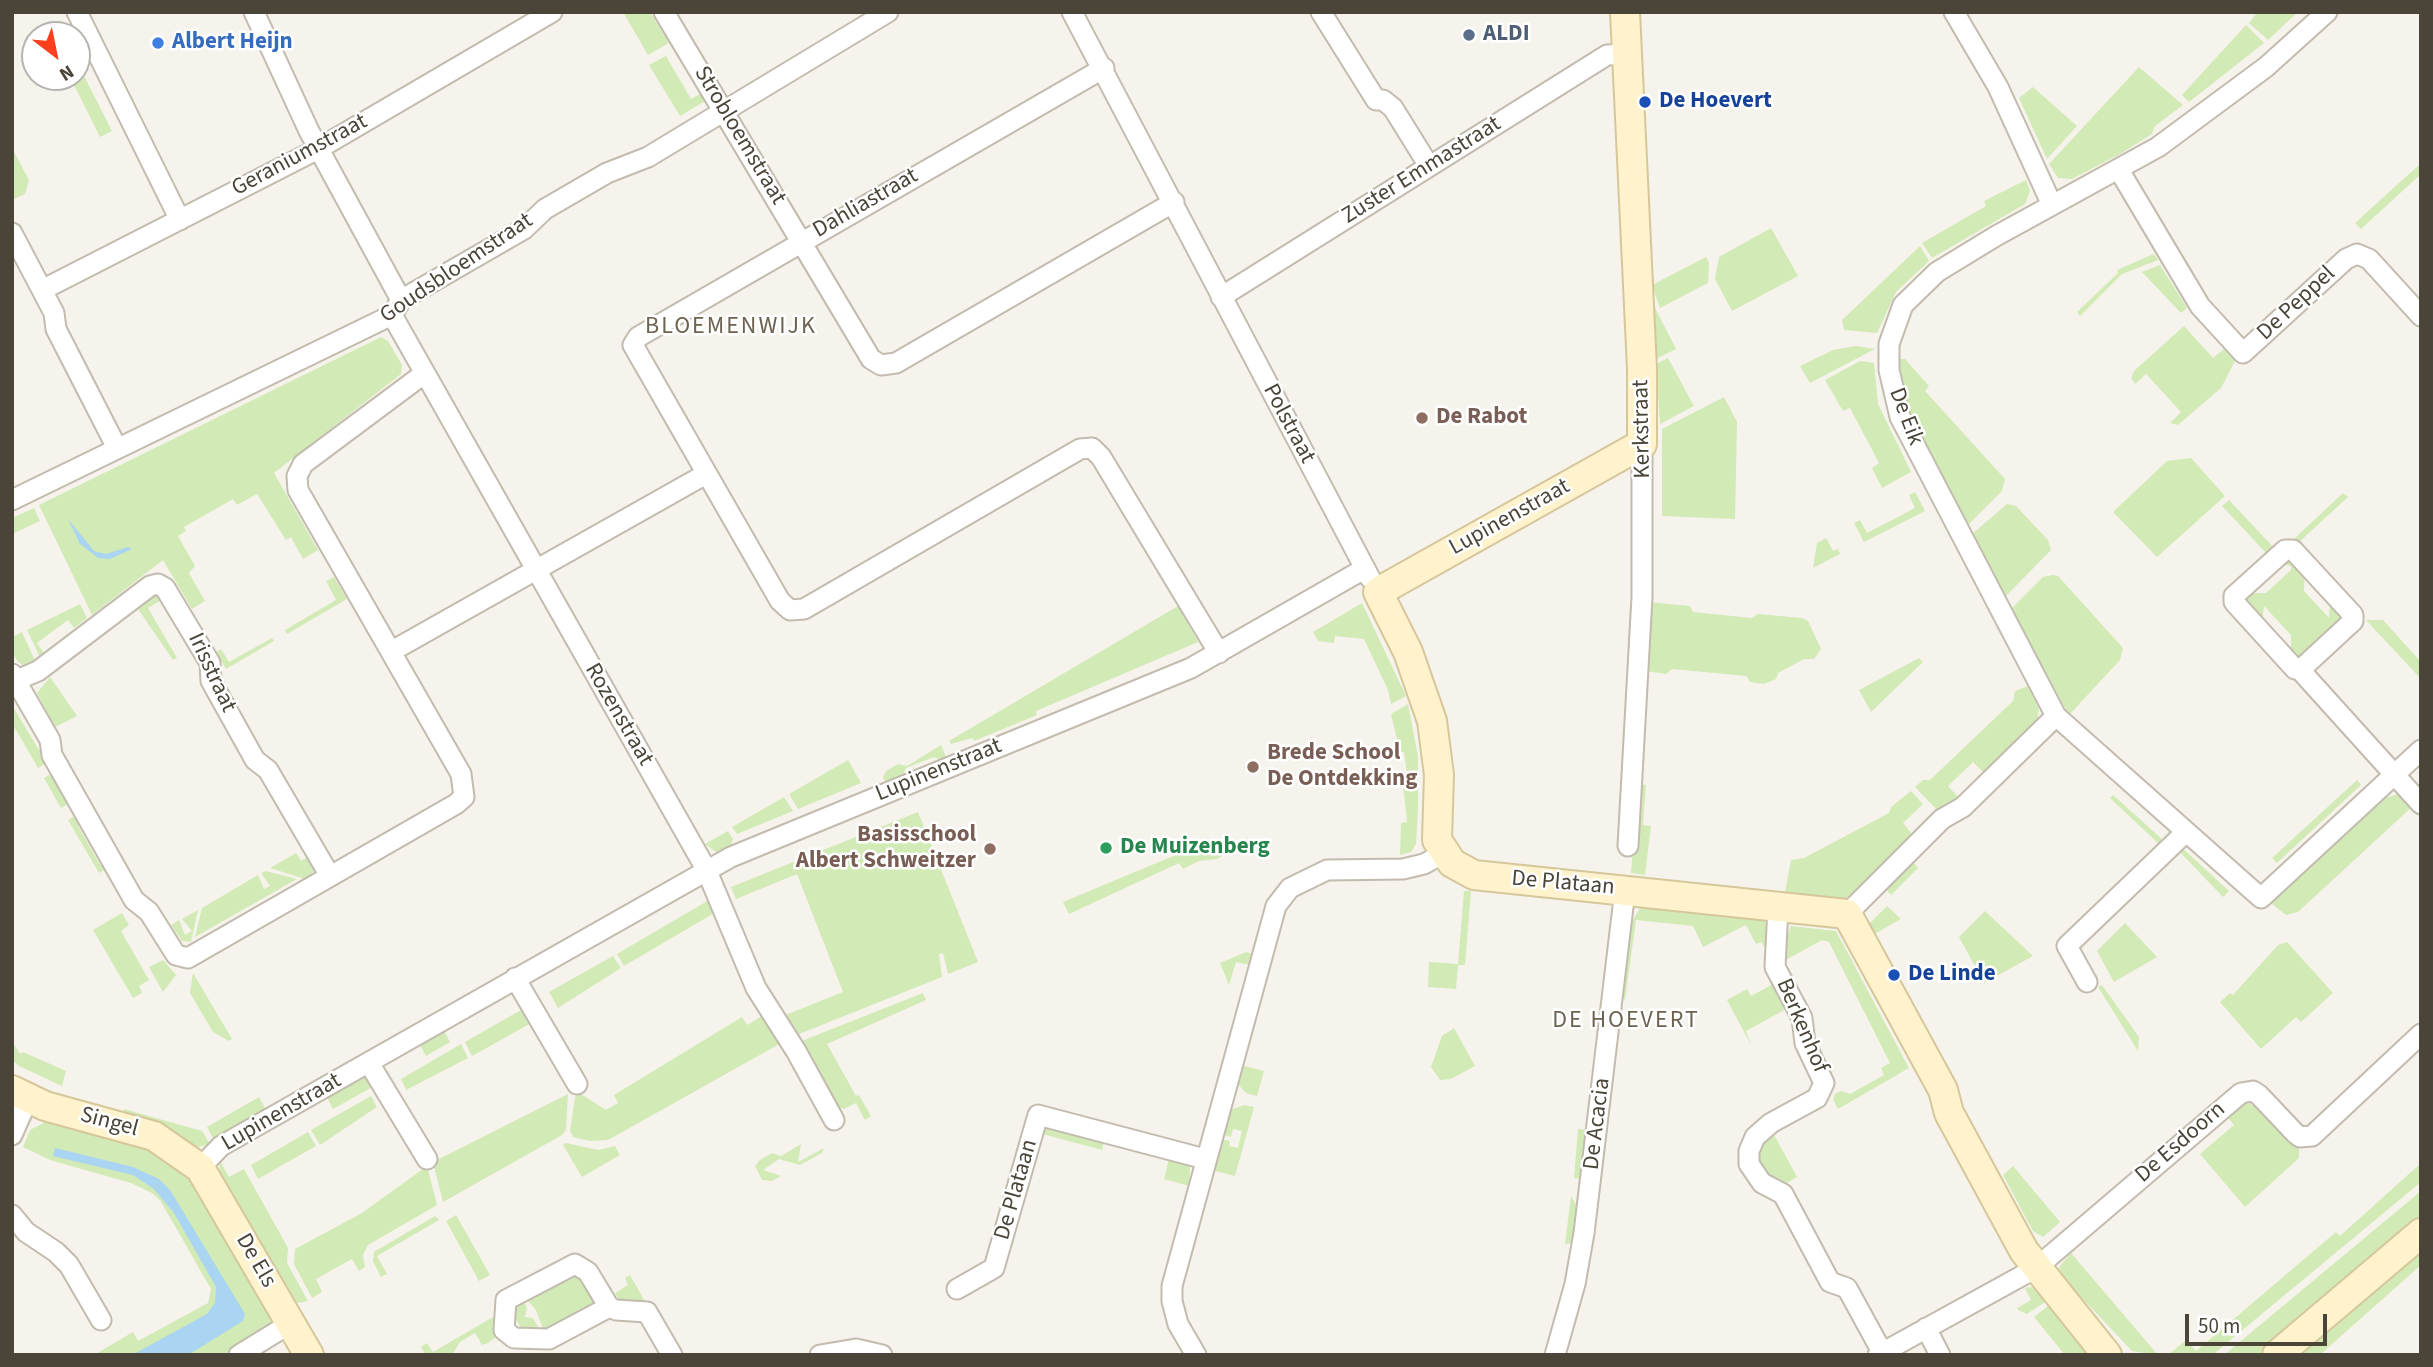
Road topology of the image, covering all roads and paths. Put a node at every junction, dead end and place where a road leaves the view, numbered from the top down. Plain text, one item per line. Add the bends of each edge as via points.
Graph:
1 (77, 12) edge
2 (254, 12) edge
3 (552, 12) edge
4 (664, 12) edge
5 (888, 12) edge
6 (1072, 12) edge
7 (1321, 12) edge
8 (1625, 12) edge
9 (1955, 12) edge
10 (2327, 12) edge
11 (861, 19) edge
12 (1626, 54) junction
13 (1104, 68) junction
14 (724, 111) junction
15 (318, 149) junction
16 (1429, 166) junction
17 (2119, 170) junction
18 (1174, 202) junction
19 (2052, 205) junction
20 (180, 220) junction
21 (12, 233) edge
22 (803, 241) junction
23 (42, 290) junction
24 (1221, 297) junction
25 (397, 308) junction
26 (2421, 316) edge
27 (425, 373) junction
28 (1642, 444) junction
29 (117, 448) junction
30 (706, 474) junction
31 (12, 500) edge
32 (536, 570) junction
33 (1371, 580) junction
34 (392, 652) junction
35 (1219, 653) junction
36 (2300, 670) junction
37 (13, 679) edge
38 (2056, 716) junction
39 (2421, 750) edge
40 (2393, 775) junction
41 (2421, 804) edge
42 (2186, 832) junction
43 (1628, 846) dead end
44 (1444, 853) junction
45 (706, 869) junction
46 (330, 876) junction
47 (1625, 890) junction
48 (1778, 907) junction
49 (1847, 914) junction
50 (515, 978) junction
51 (2087, 982) dead end
52 (2421, 1034) edge
53 (369, 1063) junction
54 (577, 1084) dead end
55 (20, 1094) edge
56 (834, 1120) dead end
57 (12, 1135) edge
58 (428, 1159) dead end
59 (1205, 1159) junction
60 (200, 1168) junction
61 (12, 1215) edge
62 (2421, 1233) edge
63 (2036, 1268) junction
64 (957, 1289) dead end
65 (609, 1307) junction
66 (101, 1320) dead end
67 (291, 1323) junction
68 (1926, 1328) junction
69 (1880, 1353) edge
70 (239, 1355) edge
71 (309, 1355) edge
72 (672, 1355) edge
73 (820, 1355) edge
74 (882, 1355) edge
75 (1196, 1355) edge
76 (1555, 1355) edge
77 (1940, 1355) edge
78 (2108, 1355) edge
79 (2277, 1355) edge

1 - 20 street
2 - 15 street, Rozenstraat
3 - 15 street, Geraniumstraat
4 - 14 street, Strobloemstraat
5 - 11 street, Goudsbloemstraat
6 - 13 street, Polstraat
7 - 16 street via 1376,100 1393,108
8 - 12 street, Kerkstraat
9 - 19 street via 1998,87
10 - 17 street, De Eik via 2228,97
11 - 14 street, Goudsbloemstraat
12 - 16 street, Zuster Emmastraat via 1606,55
12 - 28 street, Kerkstraat
13 - 18 street, Polstraat
13 - 22 street, Dahliastraat
14 - 22 street, Strobloemstraat
14 - 25 street, Goudsbloemstraat via 648,157 607,173 545,209 524,229
15 - 20 street, Geraniumstraat
15 - 25 street, Rozenstraat
16 - 24 street, Zuster Emmastraat
17 - 19 street, De Eik
17 - 26 street, De Peppel via 2200,306 2244,353 2357,254 2369,259
18 - 22 street, Strobloemstraat via 897,363 881,365 871,359
18 - 24 street, Polstraat
19 - 38 street, De Eik via 1964,255 1917,289 1895,323 1889,370 1900,417
20 - 23 street, Geraniumstraat
21 - 23 street
22 - 30 street, Dahliastraat via 638,337 633,345
23 - 29 street via 54,313 56,329
24 - 33 street, Polstraat
25 - 27 street, Rozenstraat
25 - 29 street, Goudsbloemstraat
27 - 32 street, Rozenstraat
27 - 34 street via 303,464 297,476 299,490
28 - 33 street, Lupinenstraat
28 - 43 street, Kerkstraat via 1642,597
29 - 31 street, Goudsbloemstraat
30 - 32 street
30 - 35 street via 780,601 790,610 804,609 1080,449 1092,448
32 - 34 street
32 - 45 street, Rozenstraat
33 - 35 street, Lupinenstraat
33 - 44 street, Polstraat via 1408,652 1433,721 1439,775 1435,830
34 - 46 street via 461,774 464,797
35 - 45 street, Lupinenstraat
36 - 36 street via 2234,603 2234,596 2285,550 2293,550 2353,615 2353,621
36 - 40 street
37 - 46 street via 134,900 149,912 176,955 188,958
37 - 46 street, Irisstraat via 38,671 150,586 165,588 210,663 211,681
38 - 42 street, De Eik
38 - 49 street via 1963,807 1942,819
39 - 40 street
40 - 41 street
40 - 42 street, De Eik via 2261,898
42 - 51 street via 2067,946
44 - 47 street, De Plataan via 1461,870 1474,875
44 - 59 street via 1403,869 1327,870 1303,880 1282,897 1273,914
45 - 50 street, Lupinenstraat
45 - 56 street, Rozenstraat via 756,988
47 - 48 street, De Plataan
47 - 76 street, De Acacia via 1584,1233
48 - 49 street, De Plataan
48 - 69 street, Berkenhof via 1775,967 1802,1018 1805,1042 1824,1083 1817,1098 1755,1137 1749,1164 1762,1183 1783,1194 1830,1282 1847,1288
49 - 63 street via 1943,1090 1949,1113
50 - 53 street, Lupinenstraat
50 - 54 street
52 - 63 street, De Esdoorn via 2312,1136 2300,1137 2253,1091 2241,1093
53 - 58 street, Lupinenstraat
53 - 60 street, Lupinenstraat via 221,1146
55 - 57 street
55 - 60 street, Singel via 155,1136
59 - 64 street, De Plataan via 1038,1115 994,1268
59 - 75 street via 1172,1293 1178,1324
60 - 67 street, De Els
61 - 66 street via 26,1232 69,1265
62 - 79 street
63 - 68 street, Berkenhof
63 - 78 street
65 - 65 street via 583,1267 568,1265 506,1300 503,1330 514,1338 549,1339
65 - 72 street via 647,1312
67 - 70 street
67 - 71 street, De Els
68 - 69 street, Berkenhof
68 - 77 street
73 - 74 street via 856,1349

